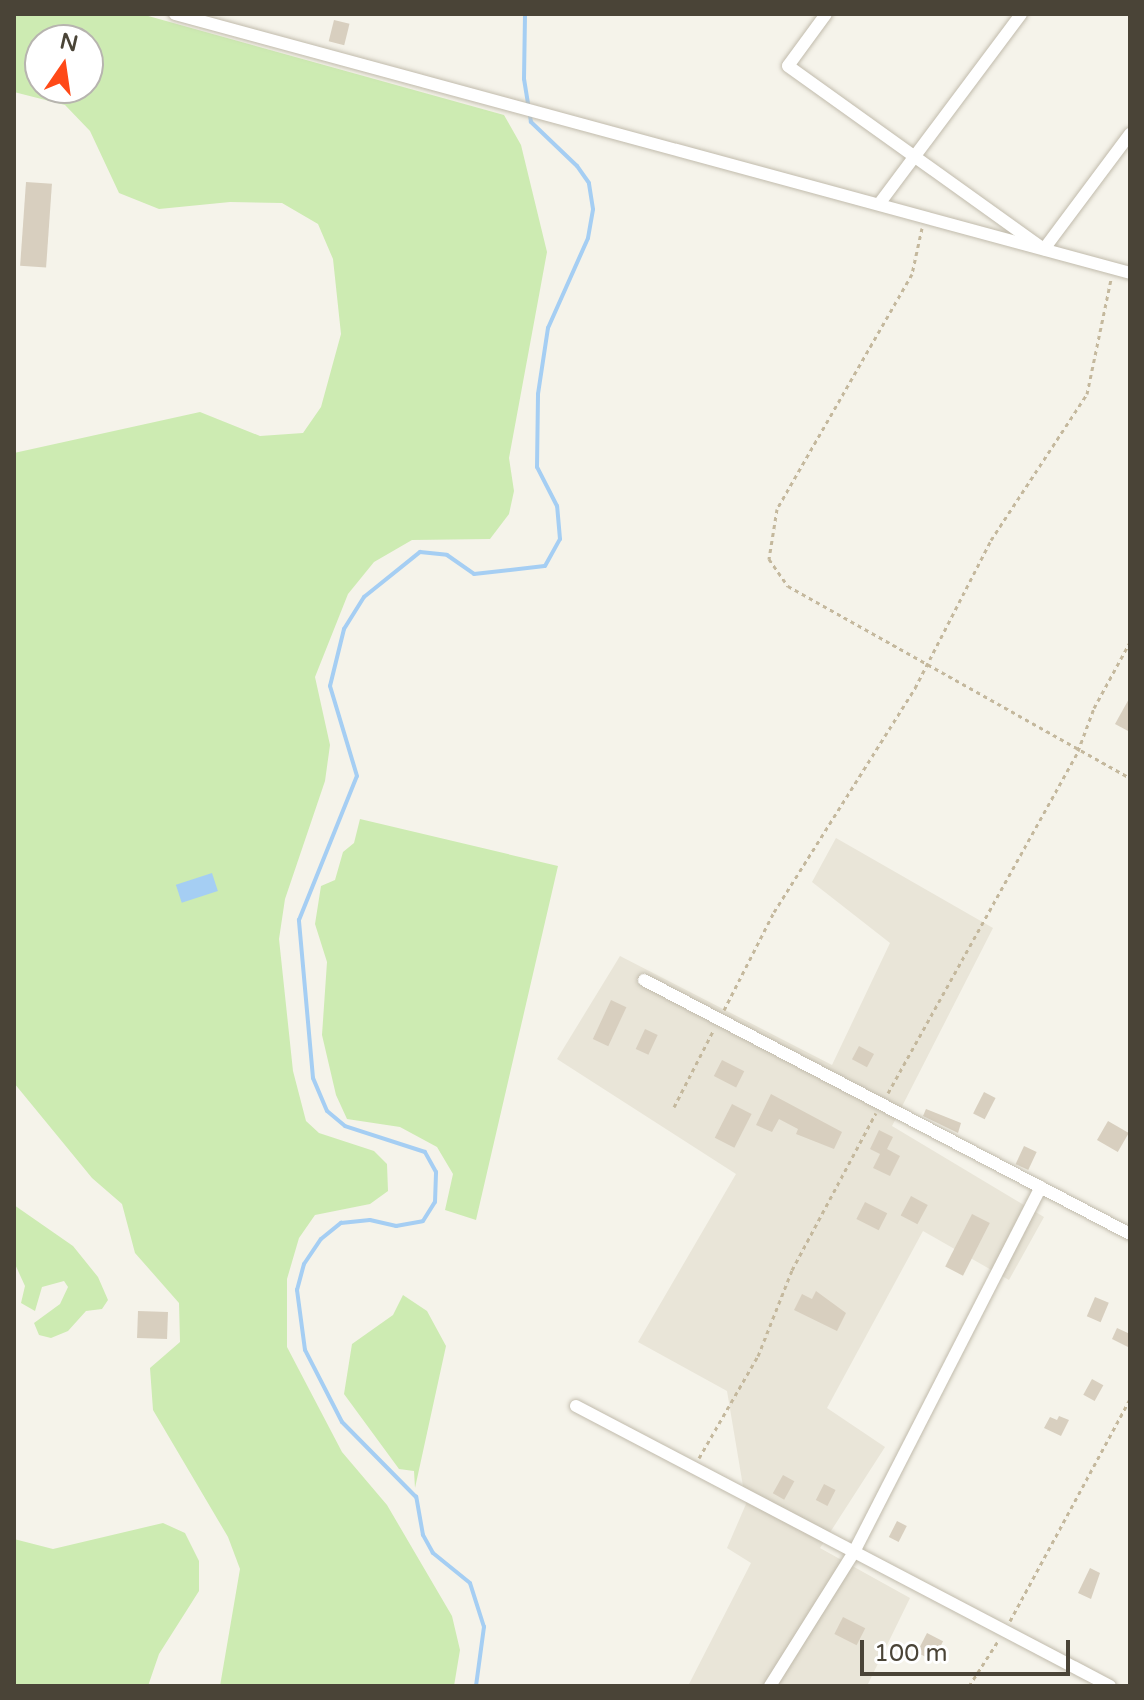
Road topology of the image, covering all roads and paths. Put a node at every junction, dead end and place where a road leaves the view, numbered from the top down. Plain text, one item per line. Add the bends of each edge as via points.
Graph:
1 (175, 14) edge
2 (826, 14) edge
3 (1021, 14) edge
4 (1130, 134) edge
5 (914, 157) junction
6 (879, 204) junction
7 (925, 217) junction
8 (1044, 249) junction
9 (1113, 268) junction
10 (1130, 273) edge
11 (1130, 642) edge
12 (927, 665) junction
13 (1078, 751) junction
14 (1130, 778) edge
15 (644, 980) dead end
16 (719, 1019) junction
17 (674, 1107) dead end
18 (1041, 1187) junction
19 (1130, 1234) edge
20 (1130, 1399) edge
21 (576, 1406) dead end
22 (854, 1552) junction
23 (1004, 1630) junction
24 (770, 1686) edge
25 (969, 1686) edge
26 (1110, 1686) edge

1 - 6 street
2 - 5 street via 788,66
3 - 5 street
4 - 8 street
5 - 6 street
5 - 8 street
6 - 7 street
7 - 8 street
7 - 12 path via 912,274 777,509 769,559 788,586
8 - 9 street
9 - 10 street
9 - 12 path via 1087,394 991,540
11 - 13 path via 1094,708
12 - 13 path
12 - 16 path via 774,912
13 - 14 path
15 - 16 street
16 - 17 path
16 - 18 street
18 - 19 street
18 - 22 street
20 - 23 path
21 - 22 street
22 - 23 street
22 - 24 street
23 - 25 path
23 - 26 street

